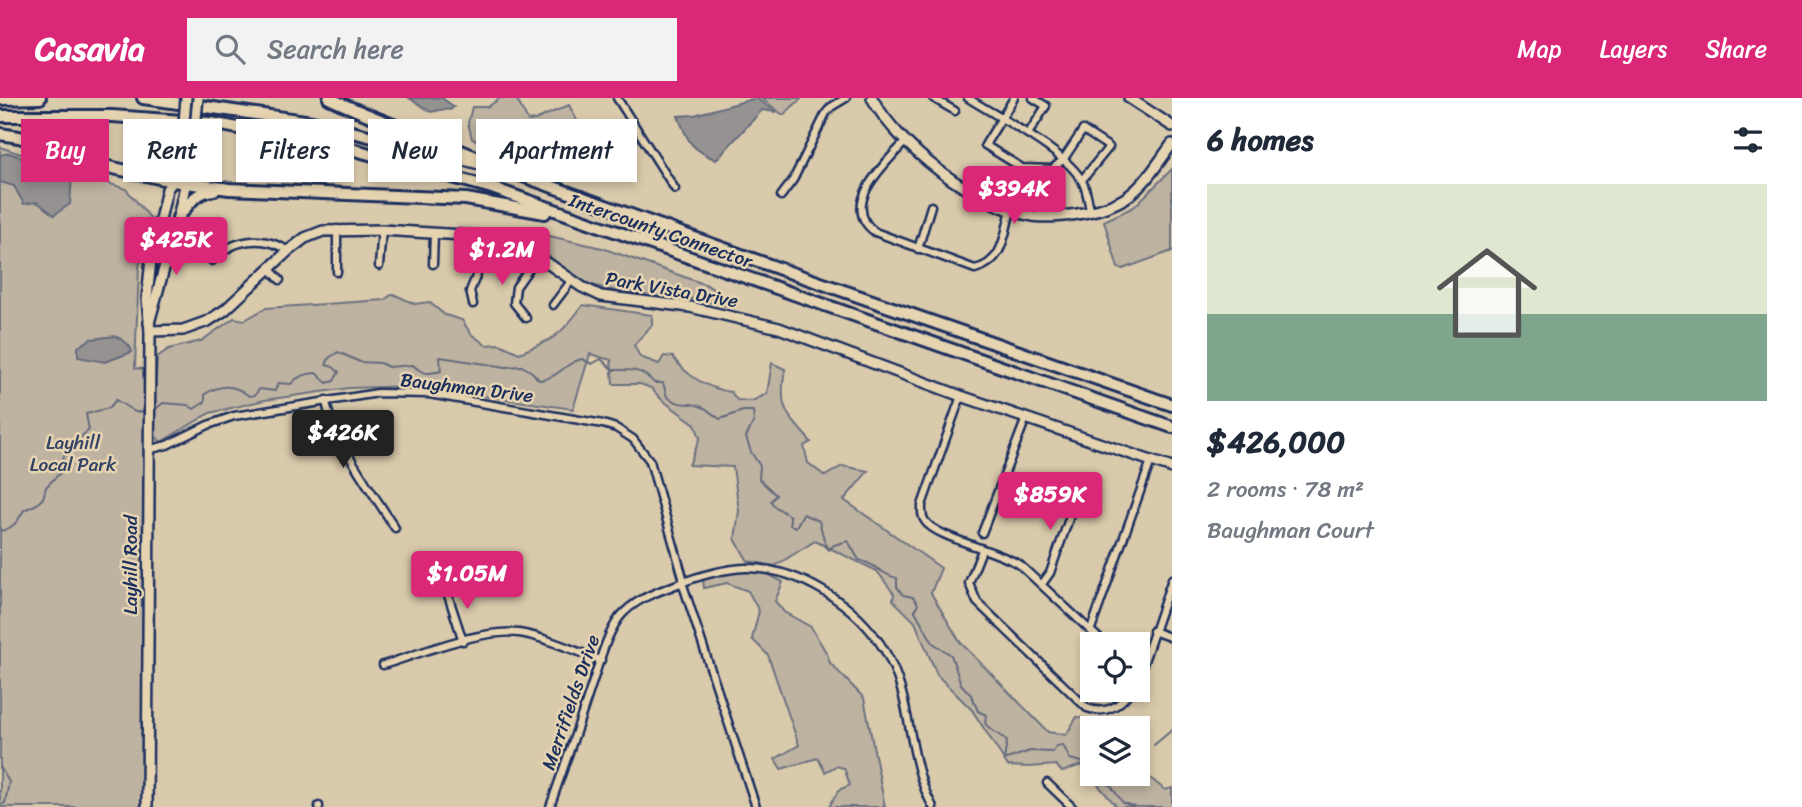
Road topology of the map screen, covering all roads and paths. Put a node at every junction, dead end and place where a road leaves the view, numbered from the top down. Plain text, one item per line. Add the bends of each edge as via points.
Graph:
1 (40, 98) edge
2 (143, 98) edge
3 (186, 98) edge
4 (198, 98) edge
5 (329, 98) edge
6 (617, 98) edge
7 (846, 98) edge
8 (872, 98) edge
9 (933, 98) edge
10 (968, 98) edge
11 (1014, 98) edge
12 (1033, 98) edge
13 (1129, 98) edge
14 (0, 99) edge
15 (955, 111) dead end
16 (0, 116) edge
17 (184, 119) edge
18 (1001, 120) junction
19 (1172, 126) edge
20 (0, 134) edge
21 (1028, 134) junction
22 (906, 141) junction
23 (1172, 144) edge
24 (476, 157) edge
25 (1063, 160) junction
26 (476, 163) edge
27 (123, 170) edge
28 (1082, 180) junction
29 (172, 182) edge
30 (180, 182) edge
31 (539, 182) edge
32 (186, 183) junction
33 (229, 189) junction
34 (675, 189) dead end
35 (780, 196) dead end
36 (931, 206) dead end
37 (1011, 210) junction
38 (1090, 210) junction
39 (178, 218) junction
40 (573, 218) junction
41 (337, 229) junction
42 (382, 230) junction
43 (434, 233) junction
44 (480, 235) junction
45 (918, 248) junction
46 (288, 251) junction
47 (538, 256) junction
48 (212, 261) dead end
49 (433, 264) dead end
50 (379, 267) dead end
51 (270, 268) junction
52 (337, 272) dead end
53 (280, 280) dead end
54 (572, 280) junction
55 (473, 304) dead end
56 (553, 305) dead end
57 (526, 318) dead end
58 (149, 327) junction
59 (961, 396) junction
60 (326, 400) junction
61 (1172, 405) edge
62 (1026, 418) junction
63 (1172, 428) edge
64 (148, 450) junction
65 (1151, 461) junction
66 (1172, 468) edge
67 (1079, 490) dead end
68 (395, 528) dead end
69 (982, 533) dead end
70 (982, 550) junction
71 (1172, 579) edge
72 (683, 581) junction
73 (1042, 584) junction
74 (446, 589) dead end
75 (1091, 629) junction
76 (1153, 631) junction
77 (1094, 632) edge
78 (1150, 638) edge
79 (1172, 638) edge
80 (463, 641) junction
81 (601, 660) junction
82 (383, 665) dead end
83 (1080, 701) edge
84 (1081, 702) edge
85 (1120, 702) edge
86 (1046, 783) dead end
87 (147, 807) edge
88 (550, 807) edge
89 (756, 807) edge
90 (933, 807) edge
91 (1072, 807) edge

1 - 14 highway
2 - 26 highway, Intercounty Connector via 312,122
3 - 17 street, Layhill Road, bridge
4 - 32 street, Layhill Road, bridge
5 - 24 highway
6 - 34 street
7 - 35 street via 826,114 793,180
8 - 22 street
9 - 15 street
10 - 18 street
11 - 18 street
12 - 21 street via 1046,106
13 - 19 street
16 - 40 highway, Intercounty Connector via 112,116 211,124 355,150 492,188
18 - 21 street
18 - 25 street via 985,145 1022,168 1052,169
20 - 27 highway
21 - 25 street
22 - 37 street via 958,184
22 - 45 street via 873,177 861,216 875,232
23 - 38 street via 1135,190 1118,202
25 - 28 street
25 - 28 street via 1083,130 1109,147
28 - 38 street
29 - 58 street, Layhill Road via 150,259
30 - 32 highway
31 - 61 highway, Intercounty Connector
32 - 33 highway
32 - 39 street, Layhill Road
33 - 39 highway via 205,190 192,198
33 - 40 highway via 466,199
36 - 45 street
37 - 38 street via 1051,217
37 - 45 street via 999,253 986,266 975,269
39 - 58 street, Layhill Road
40 - 63 highway, Intercounty Connector
41 - 42 street, Park Vista Drive
41 - 46 street, Park Vista Drive via 305,238
41 - 52 street
42 - 43 street, Park Vista Drive
42 - 50 street
43 - 44 street, Park Vista Drive
43 - 49 street
44 - 47 street, Park Vista Drive via 511,240
44 - 55 street via 479,269 470,291
46 - 48 street via 276,243 249,241 237,243
46 - 51 street, Park Vista Drive
47 - 54 street, Park Vista Drive
47 - 57 street via 514,292 514,303
51 - 53 street
51 - 58 street, Park Vista Drive via 208,321 183,330
54 - 56 street
54 - 59 street, Park Vista Drive via 601,296 690,307 779,328
58 - 64 street, Layhill Road
59 - 62 street, Park Vista Drive
59 - 70 street via 922,514 933,528
60 - 64 street, Baughman Drive via 234,416
60 - 68 street via 334,429
60 - 72 street, Baughman Drive via 378,393 429,394 616,428 633,439 650,461
62 - 65 street, Park Vista Drive
62 - 69 street
64 - 87 street, Layhill Road
65 - 66 street, Park Vista Drive
65 - 75 street
67 - 73 street
70 - 73 street via 1012,559
70 - 83 street via 969,583 977,602
71 - 76 street
72 - 81 street, Merrifields Drive via 630,607 611,632
72 - 89 street, Baughman Drive
72 - 90 street, Merrifields Drive via 717,571 768,570 802,581 846,607 868,628 897,674 916,768
73 - 75 street
74 - 80 street
75 - 77 street
76 - 78 street
76 - 79 street
80 - 81 street via 516,633
80 - 82 street
81 - 88 street, Merrifields Drive
84 - 85 street via 1096,712 1115,708
86 - 91 street

